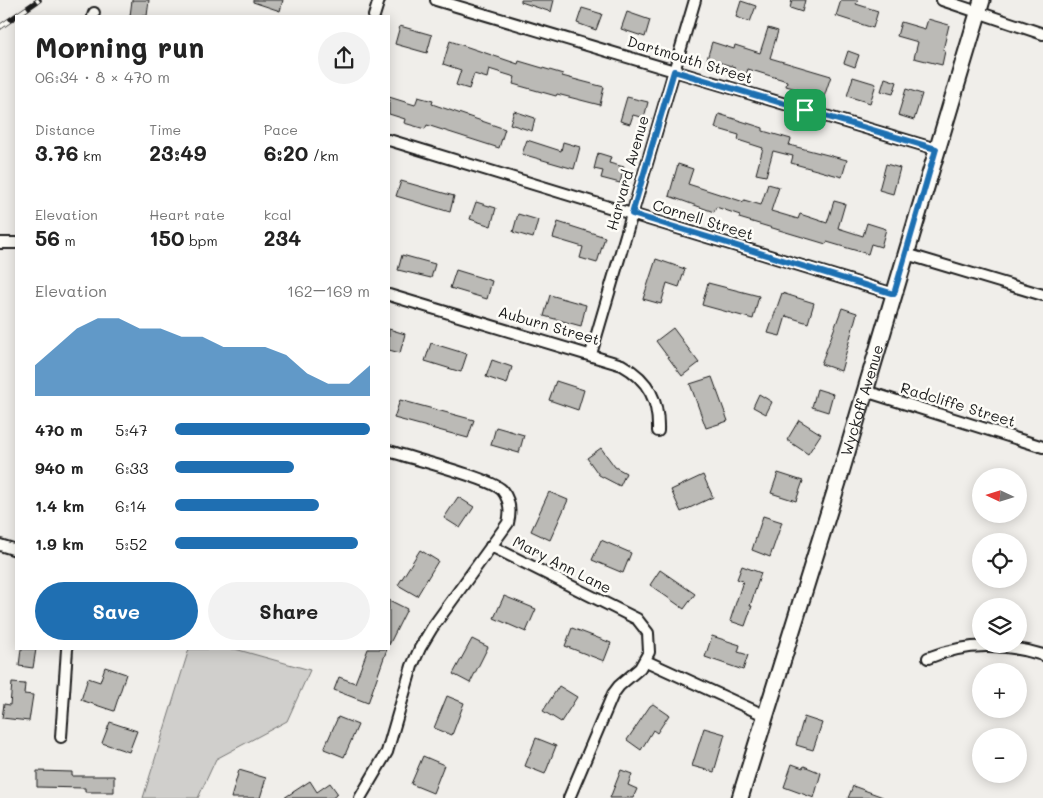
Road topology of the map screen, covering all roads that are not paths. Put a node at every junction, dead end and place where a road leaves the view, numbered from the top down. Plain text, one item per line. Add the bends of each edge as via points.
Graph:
1 (379, 0) edge
2 (436, 0) edge
3 (695, 0) edge
4 (942, 0) edge
5 (980, 6) edge
6 (374, 15) edge
7 (1043, 34) edge
8 (674, 71) junction
9 (390, 140) edge
10 (936, 149) junction
11 (632, 214) junction
12 (15, 243) edge
13 (0, 244) edge
14 (906, 254) junction
15 (894, 294) junction
16 (390, 295) edge
17 (1043, 295) edge
18 (591, 354) junction
19 (865, 392) junction
20 (658, 432) dead end
21 (1043, 447) edge
22 (390, 451) edge
23 (0, 545) edge
24 (491, 546) junction
25 (15, 550) edge
26 (68, 650) edge
27 (1043, 655) edge
28 (928, 658) dead end
29 (646, 661) junction
30 (764, 715) junction
31 (61, 737) dead end
32 (360, 798) edge
33 (569, 798) edge
34 (740, 798) edge

1 - 6 street
2 - 8 street, Dartmouth Street
3 - 8 street, Harvard Avenue
4 - 5 street
5 - 7 street
5 - 10 main road, Wyckoff Avenue
8 - 10 street, Dartmouth Street
8 - 11 street, Harvard Avenue
9 - 11 street, Cornell Street
10 - 14 main road, Wyckoff Avenue
11 - 15 street, Cornell Street
11 - 18 street, Harvard Avenue
12 - 13 street
14 - 15 main road, Wyckoff Avenue
14 - 17 street
15 - 19 main road, Wyckoff Avenue
16 - 18 street, Auburn Street
18 - 20 street, Auburn Street via 622,364 644,381 656,402
19 - 21 street, Radcliffe Street
19 - 30 main road, Wyckoff Avenue
22 - 24 street via 500,489 506,496 510,514 508,523
23 - 25 street
24 - 29 street, Mary Ann Lane via 637,619 648,633 650,643
24 - 32 street, Mary Ann Lane via 420,648 387,752
26 - 31 street
27 - 28 street via 981,645
29 - 30 street
29 - 33 street via 613,694
30 - 34 main road, Wyckoff Avenue

